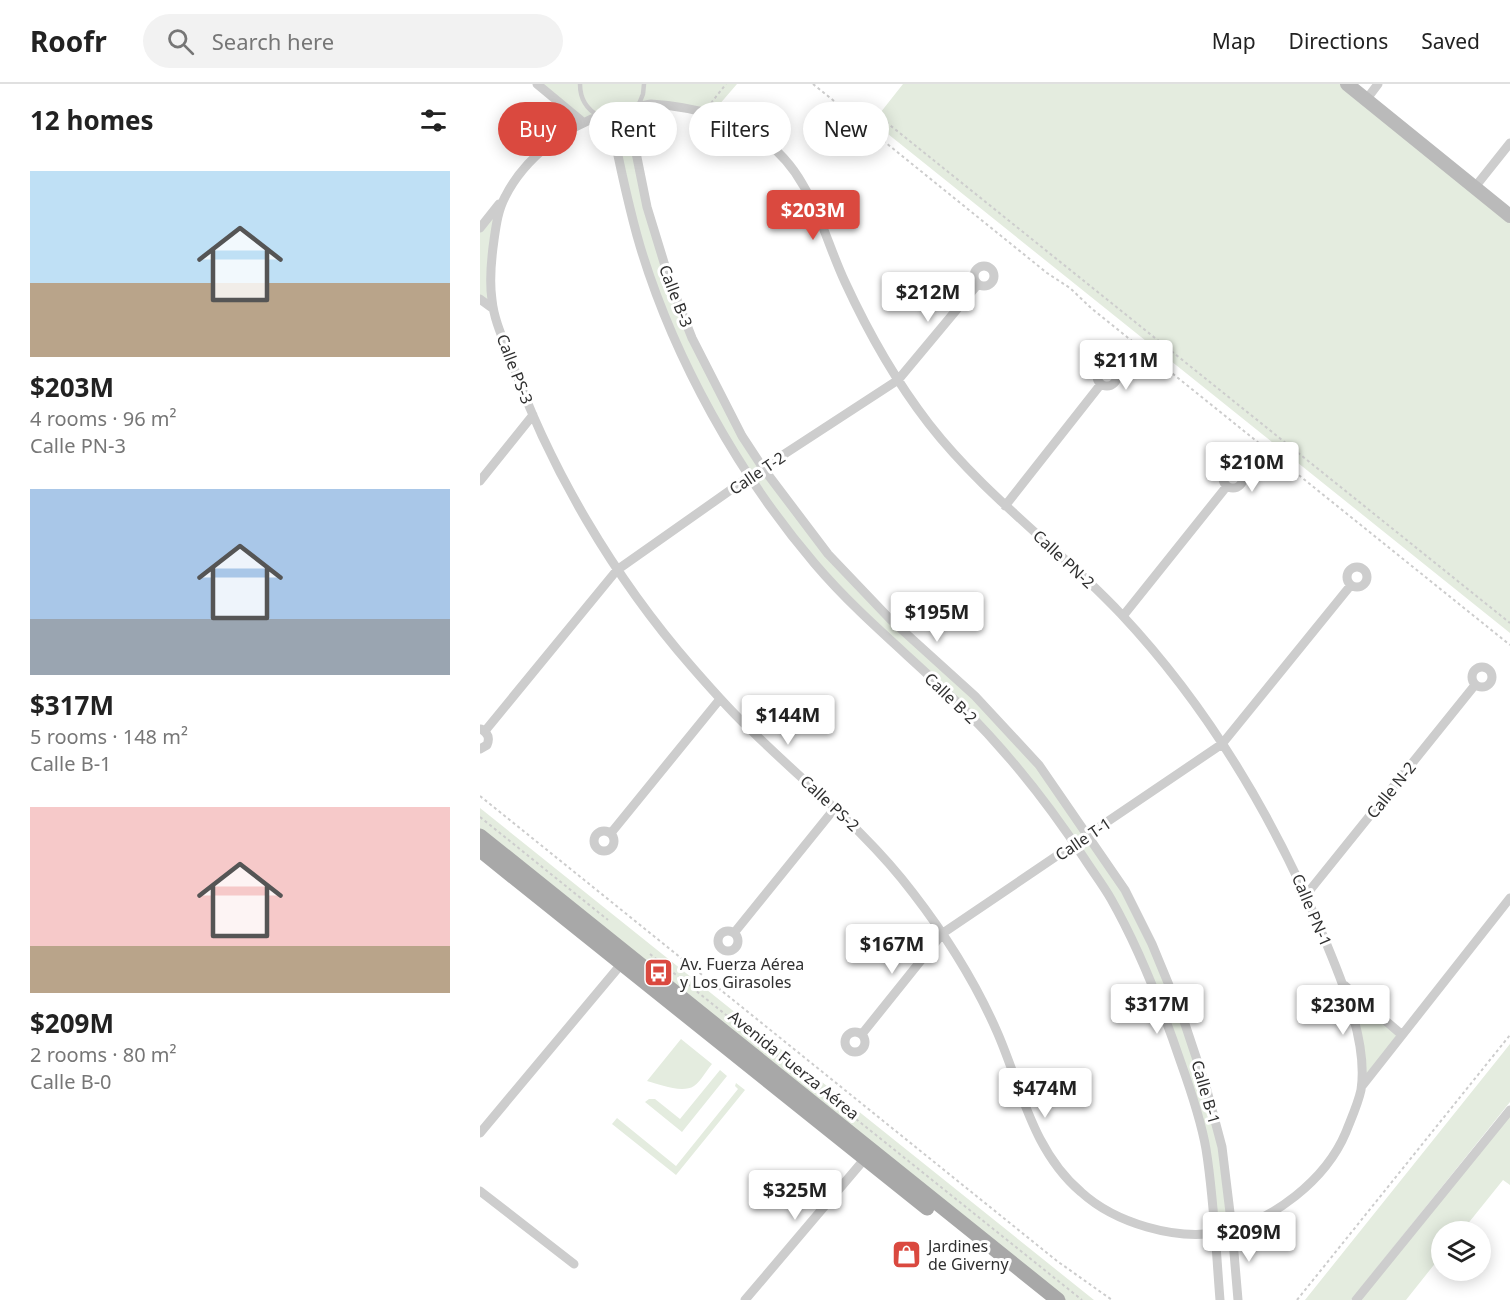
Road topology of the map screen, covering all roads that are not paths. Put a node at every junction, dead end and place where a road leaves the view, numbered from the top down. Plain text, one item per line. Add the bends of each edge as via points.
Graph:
1 (537, 84) edge
2 (580, 84) edge
3 (644, 84) edge
4 (1347, 84) edge
5 (1378, 84) edge
6 (1366, 100) junction
7 (639, 102) edge
8 (589, 108) edge
9 (589, 121) edge
10 (584, 123) junction
11 (1510, 143) edge
12 (618, 156) edge
13 (637, 156) edge
14 (782, 156) edge
15 (1475, 187) junction
16 (502, 200) junction
17 (1510, 216) edge
18 (480, 228) edge
19 (670, 282) junction
20 (978, 284) dead end
21 (654, 287) junction
22 (480, 299) edge
23 (492, 308) junction
24 (898, 380) junction
25 (1101, 384) dead end
26 (533, 415) junction
27 (763, 468) junction
28 (749, 477) junction
29 (480, 481) edge
30 (1227, 486) dead end
31 (1005, 506) junction
32 (617, 570) junction
33 (1351, 585) dead end
34 (1123, 616) junction
35 (1476, 685) dead end
36 (720, 699) junction
37 (482, 730) edge
38 (1222, 744) junction
39 (480, 749) edge
40 (835, 808) junction
41 (611, 833) dead end
42 (1089, 835) junction
43 (480, 836) edge
44 (1075, 844) junction
45 (480, 850) edge
46 (1306, 895) junction
47 (1510, 898) edge
48 (734, 933) dead end
49 (943, 933) junction
50 (625, 960) junction
51 (1343, 983) junction
52 (1185, 1024) junction
53 (1169, 1027) junction
54 (862, 1034) dead end
55 (1401, 1034) junction
56 (1362, 1086) junction
57 (1510, 1110) edge
58 (480, 1133) edge
59 (868, 1155) junction
60 (480, 1191) edge
61 (1232, 1229) junction
62 (1215, 1234) junction
63 (574, 1264) dead end
64 (745, 1300) edge
65 (1041, 1300) edge
66 (1058, 1300) edge
67 (1220, 1300) edge
68 (1238, 1300) edge
69 (1356, 1300) edge

1 - 10 street
2 - 8 lane
3 - 7 lane
4 - 6 main road
5 - 6 street
6 - 15 main road
9 - 10 street, Calle PS-3
10 - 16 street, Calle PS-3 via 545,147
11 - 15 street
12 - 21 street, Calle B-3
13 - 19 street, Calle B-3 via 647,207
14 - 24 street, Calle PN-2 via 803,185 868,329
15 - 17 main road
16 - 18 street
16 - 23 street, Calle PS-3 via 490,275
19 - 21 street
19 - 27 street, Calle B-3 via 692,338
20 - 24 street, Calle T-2
21 - 28 street, Calle B-3 via 678,344
22 - 23 street
23 - 26 street, Calle PS-3
24 - 27 street, Calle T-2
24 - 31 street, Calle PN-2 via 967,469
25 - 31 street
26 - 29 street
26 - 32 street, Calle PS-3
27 - 28 street, Calle T-2
27 - 42 street, Calle B-2 via 828,554 890,619 975,696 1039,765
28 - 32 street, Calle T-2
28 - 44 street, Calle B-2 via 815,564 879,631 963,708 1026,776
30 - 34 street
31 - 34 street, Calle PN-2
32 - 36 street, Calle PS-2
32 - 37 street, Calle T-2
33 - 38 street, Calle T-1
34 - 38 street, Calle PN-2 via 1177,680
35 - 46 street, Calle N-2
36 - 40 street, Calle PS-2
36 - 41 street
37 - 39 street via 488,734 488,741
38 - 42 street, Calle T-1
38 - 46 street, Calle PN-1 via 1251,787
40 - 48 street
40 - 49 street, Calle PS-2 via 908,885
42 - 44 street, Calle T-1
42 - 52 street, Calle B-1 via 1125,890
43 - 50 main road, Avenida Fuerza Aérea
44 - 49 street, Calle T-1
44 - 53 street, Calle B-1 via 1110,898
45 - 50 main road, Avenida Fuerza Aérea
46 - 51 street, Calle PN-1
47 - 55 street
49 - 54 street, Calle T-1
49 - 62 street, Calle PS-2 via 995,1027 1044,1149 1063,1175 1087,1198 1132,1223 1154,1229
50 - 58 street
50 - 59 main road, Avenida Fuerza Aérea
51 - 55 street
51 - 56 street, Calle PN-1 via 1353,1012
52 - 53 street
52 - 61 street, Calle B-1 via 1222,1147
53 - 62 street, Calle B-1 via 1206,1147
55 - 56 street
56 - 61 street, Calle PN-1 via 1341,1144 1322,1172 1294,1198
57 - 69 street
59 - 64 street
59 - 65 main road, Avenida Fuerza Aérea
59 - 66 main road, Avenida Fuerza Aérea
60 - 63 street
61 - 62 street, Calle PN-1
61 - 68 street, Calle B-1
62 - 67 street, Calle B-1

